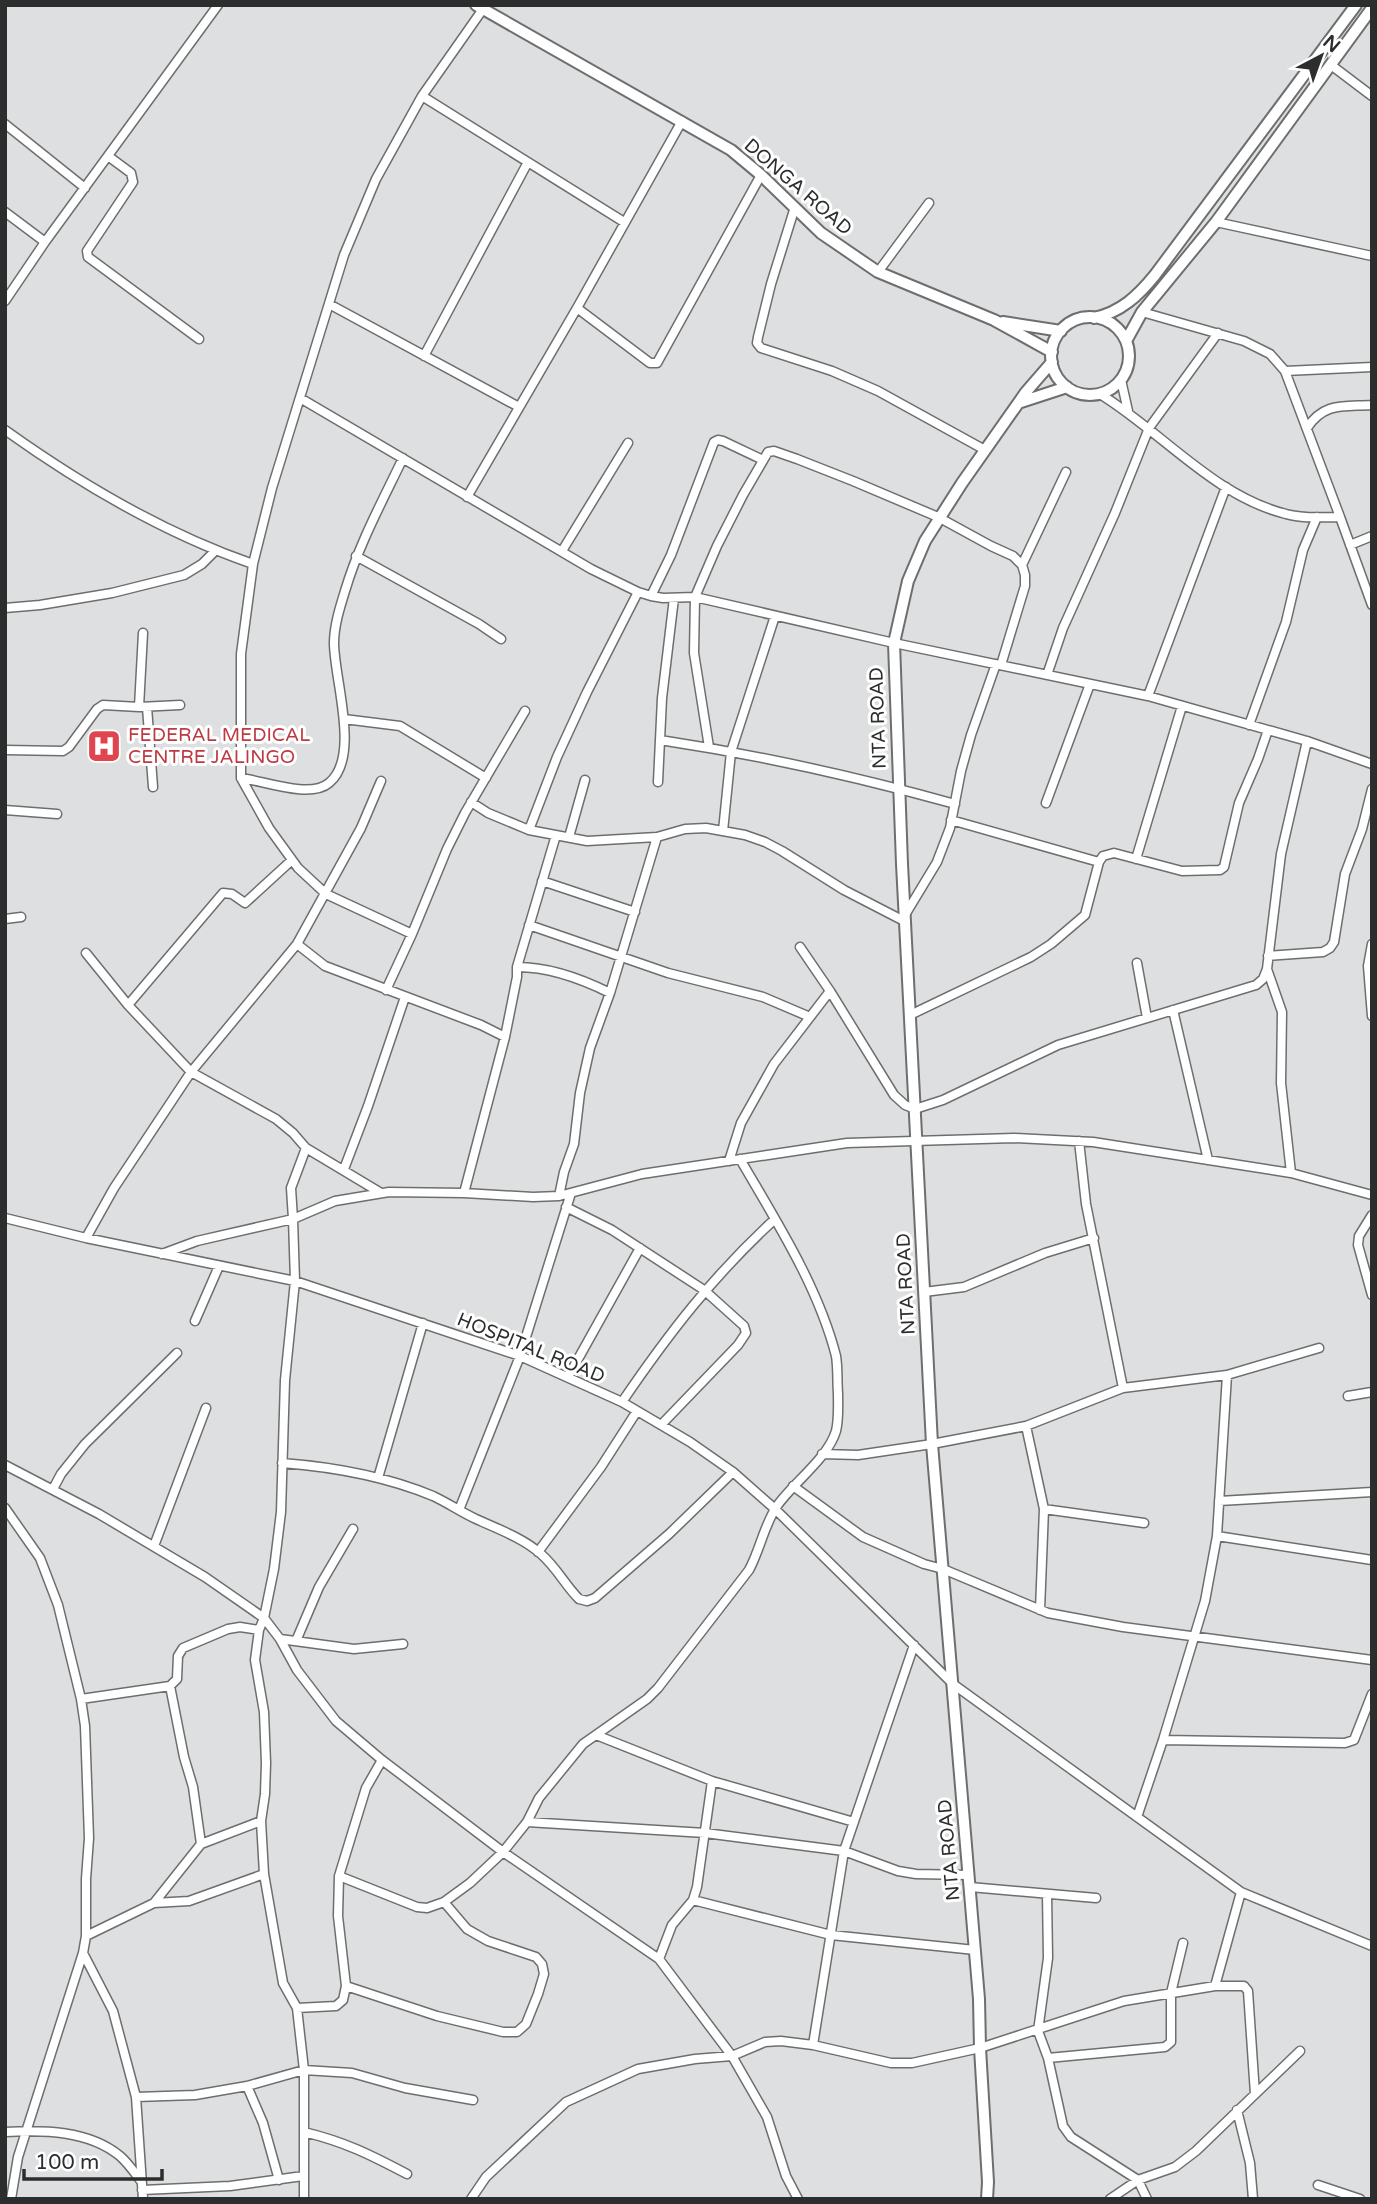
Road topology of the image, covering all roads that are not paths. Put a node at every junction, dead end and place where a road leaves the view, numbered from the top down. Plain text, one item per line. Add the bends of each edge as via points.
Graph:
1 (218, 5) edge
2 (1356, 5) edge
3 (480, 7) edge
4 (1372, 8) edge
5 (1331, 65) junction
6 (422, 96) junction
7 (1372, 96) edge
8 (682, 121) junction
9 (5, 124) edge
10 (108, 156) junction
11 (528, 162) junction
12 (761, 175) junction
13 (85, 188) junction
14 (929, 203) dead end
15 (794, 207) junction
16 (5, 212) edge
17 (625, 222) junction
18 (1216, 222) junction
19 (45, 242) junction
20 (1372, 256) edge
21 (878, 272) junction
22 (5, 301) edge
23 (329, 304) junction
24 (577, 308) junction
25 (1142, 312) junction
26 (1094, 318) junction
27 (993, 320) junction
28 (1061, 331) junction
29 (1218, 333) junction
30 (199, 339) dead end
31 (1126, 341) junction
32 (424, 356) junction
33 (1052, 357) junction
34 (1372, 367) edge
35 (1285, 371) junction
36 (1121, 380) junction
37 (1067, 387) junction
38 (1100, 394) junction
39 (300, 398) junction
40 (1021, 402) junction
41 (1372, 405) edge
42 (520, 407) junction
43 (1128, 411) junction
44 (1149, 428) junction
45 (1307, 428) junction
46 (5, 430) edge
47 (628, 443) dead end
48 (985, 450) junction
49 (403, 458) junction
50 (762, 460) junction
51 (1066, 472) dead end
52 (1226, 487) junction
53 (467, 497) junction
54 (938, 517) junction
55 (1317, 517) junction
56 (1340, 517) junction
57 (1372, 536) edge
58 (1350, 545) junction
59 (215, 551) junction
60 (562, 551) junction
61 (356, 556) junction
62 (253, 564) junction
63 (1022, 565) junction
64 (638, 592) junction
65 (652, 596) junction
66 (695, 597) junction
67 (674, 598) junction
68 (1372, 605) edge
69 (5, 608) edge
70 (775, 616) junction
71 (143, 633) dead end
72 (501, 639) dead end
73 (894, 643) junction
74 (999, 665) junction
75 (1047, 675) junction
76 (1090, 684) junction
77 (1148, 696) junction
78 (180, 705) dead end
79 (1182, 706) junction
80 (143, 707) junction
81 (525, 711) dead end
82 (344, 719) junction
83 (1249, 724) junction
84 (1268, 730) junction
85 (660, 740) junction
86 (1307, 741) junction
87 (709, 747) junction
88 (5, 750) edge
89 (731, 752) junction
90 (1372, 764) edge
91 (241, 778) junction
92 (486, 778) junction
93 (585, 780) dead end
94 (381, 782) dead end
95 (657, 782) dead end
96 (153, 788) dead end
97 (898, 788) junction
98 (1372, 789) edge
99 (471, 802) junction
100 (1046, 803) dead end
101 (955, 804) junction
102 (5, 810) edge
103 (57, 814) dead end
104 (951, 820) junction
105 (529, 830) junction
106 (723, 831) junction
107 (556, 835) junction
108 (569, 837) junction
109 (657, 837) junction
110 (1136, 859) junction
111 (292, 860) junction
112 (1098, 862) junction
113 (542, 881) junction
114 (326, 894) junction
115 (635, 912) junction
116 (21, 917) dead end
117 (906, 918) junction
118 (5, 919) edge
119 (529, 925) junction
120 (412, 934) junction
121 (297, 944) junction
122 (1372, 944) edge
123 (800, 947) dead end
124 (86, 953) dead end
125 (1268, 956) junction
126 (621, 958) junction
127 (1137, 963) dead end
128 (517, 967) junction
129 (1267, 969) junction
130 (386, 990) junction
131 (830, 991) junction
132 (610, 993) junction
133 (405, 997) junction
134 (128, 1005) junction
135 (1173, 1010) junction
136 (910, 1015) junction
137 (1372, 1016) edge
138 (810, 1017) junction
139 (1147, 1018) junction
140 (505, 1037) junction
141 (191, 1072) junction
142 (915, 1109) junction
143 (917, 1141) junction
144 (1079, 1142) junction
145 (306, 1148) junction
146 (740, 1159) junction
147 (1208, 1160) junction
148 (729, 1161) junction
149 (344, 1169) junction
150 (1291, 1172) junction
151 (382, 1193) junction
152 (464, 1193) junction
153 (570, 1193) junction
154 (1372, 1195) edge
155 (559, 1196) junction
156 (566, 1207) junction
157 (1372, 1215) edge
158 (5, 1218) edge
159 (293, 1219) junction
160 (775, 1219) junction
161 (86, 1238) junction
162 (1094, 1238) junction
163 (640, 1248) junction
164 (162, 1254) junction
165 (219, 1266) junction
166 (295, 1281) junction
167 (705, 1290) junction
168 (924, 1292) junction
169 (1372, 1295) edge
170 (195, 1321) dead end
171 (422, 1323) junction
172 (1319, 1348) dead end
173 (177, 1353) dead end
174 (520, 1356) junction
175 (1227, 1375) junction
176 (568, 1377) junction
177 (1123, 1388) junction
178 (1372, 1392) edge
179 (1348, 1396) dead end
180 (622, 1402) junction
181 (206, 1408) dead end
182 (637, 1411) junction
183 (661, 1425) junction
184 (1026, 1426) junction
185 (932, 1444) junction
186 (822, 1454) junction
187 (282, 1463) junction
188 (5, 1465) edge
189 (733, 1472) junction
190 (378, 1478) junction
191 (793, 1486) junction
192 (53, 1489) junction
193 (1372, 1492) edge
194 (1219, 1501) junction
195 (5, 1508) edge
196 (775, 1509) junction
197 (1044, 1509) junction
198 (459, 1510) junction
199 (1144, 1522) dead end
200 (353, 1529) dead end
201 (1217, 1536) junction
202 (154, 1546) junction
203 (538, 1552) junction
204 (1372, 1560) edge
205 (943, 1569) junction
206 (1040, 1610) junction
207 (264, 1618) junction
208 (259, 1630) junction
209 (1195, 1637) junction
210 (280, 1639) junction
211 (296, 1641) junction
212 (403, 1644) dead end
213 (914, 1645) junction
214 (1372, 1660) edge
215 (953, 1684) junction
216 (170, 1686) junction
217 (1372, 1694) edge
218 (81, 1699) junction
219 (596, 1735) junction
220 (1163, 1740) junction
221 (382, 1760) junction
222 (712, 1781) junction
223 (1137, 1817) junction
224 (261, 1821) junction
225 (527, 1822) junction
226 (854, 1822) junction
227 (705, 1833) junction
228 (201, 1844) junction
229 (844, 1851) junction
230 (503, 1852) junction
231 (264, 1874) junction
232 (339, 1876) junction
233 (969, 1881) junction
234 (1241, 1892) junction
235 (1047, 1894) junction
236 (1096, 1898) dead end
237 (693, 1900) junction
238 (444, 1902) junction
239 (154, 1903) junction
240 (831, 1935) junction
241 (86, 1936) junction
242 (1183, 1943) dead end
243 (1372, 1946) edge
244 (975, 1950) junction
245 (83, 1953) junction
246 (659, 1959) junction
247 (346, 1986) junction
248 (1215, 1986) junction
249 (1171, 1993) junction
250 (297, 2008) junction
251 (1038, 2031) junction
252 (813, 2045) junction
253 (980, 2048) junction
254 (1300, 2051) dead end
255 (732, 2056) junction
256 (1048, 2057) junction
257 (304, 2070) junction
258 (247, 2086) junction
259 (1255, 2094) junction
260 (136, 2097) junction
261 (473, 2100) dead end
262 (1237, 2110) junction
263 (26, 2131) junction
264 (5, 2132) edge
265 (304, 2132) junction
266 (407, 2174) dead end
267 (303, 2175) junction
268 (141, 2180) junction
269 (279, 2180) junction
270 (1138, 2180) junction
271 (1318, 2185) dead end
272 (142, 2194) edge
273 (11, 2199) edge
274 (304, 2199) edge
275 (471, 2199) edge
276 (798, 2199) edge
277 (987, 2199) edge
278 (1110, 2199) edge
279 (1147, 2199) edge
280 (1254, 2199) edge
281 (1360, 2199) edge

1 - 10 street
2 - 26 street via 1155,275 1125,305
3 - 6 street
3 - 8 street, DONGA ROAD
4 - 5 street
5 - 7 street
5 - 18 street
6 - 11 street
6 - 23 street via 376,179
8 - 12 street, DONGA ROAD via 731,150
8 - 17 street
9 - 13 street
10 - 13 street
10 - 30 street via 131,173 133,182 88,257
11 - 17 street
11 - 32 street
12 - 15 street, DONGA ROAD
12 - 24 street via 657,363 650,363
13 - 19 street
14 - 21 street
15 - 21 street, DONGA ROAD via 821,233
15 - 48 street via 757,343 878,391
16 - 19 street
17 - 24 street
18 - 20 street
18 - 25 street
19 - 22 street
21 - 27 street, DONGA ROAD
23 - 32 street
23 - 39 street
24 - 42 street
25 - 29 street
25 - 31 street
26 - 28 street via 1076,320
26 - 31 street via 1113,325
27 - 28 street
27 - 33 street
28 - 33 street
29 - 35 street via 1258,347
29 - 44 street
31 - 36 street via 1129,361
32 - 42 street
33 - 37 street
33 - 40 street, NTA ROAD
34 - 35 street
35 - 45 street
36 - 38 street
36 - 43 street
37 - 38 street via 1083,394
37 - 40 street
38 - 43 street
39 - 49 street
39 - 62 street
40 - 48 street, NTA ROAD
41 - 45 street via 1325,409
42 - 53 street
43 - 44 street
44 - 52 street
44 - 75 street
45 - 56 street
46 - 59 street via 86,485
47 - 60 street
48 - 54 street, NTA ROAD
49 - 53 street
49 - 61 street
50 - 54 street via 768,452 785,455
50 - 65 street via 723,441 713,442
50 - 66 street
51 - 63 street
52 - 55 street via 1260,506
52 - 77 street
53 - 60 street
54 - 63 street
54 - 73 street, NTA ROAD via 908,580
55 - 56 street
55 - 83 street
56 - 58 street
57 - 58 street
58 - 68 street
59 - 62 street
59 - 69 street via 184,575 112,593
60 - 64 street
61 - 72 street
61 - 82 street via 334,641
62 - 91 street via 242,654
63 - 74 street via 1024,586
64 - 65 street
64 - 105 street via 557,757
65 - 67 street
66 - 67 street
66 - 70 street
66 - 87 street via 694,653
67 - 85 street
70 - 73 street
70 - 89 street
71 - 80 street
73 - 74 street
73 - 97 street, NTA ROAD
74 - 75 street
74 - 101 street via 971,735
75 - 76 street
76 - 77 street
76 - 100 street
77 - 79 street
78 - 80 street
79 - 83 street
79 - 110 street
80 - 88 street via 103,705 63,751
80 - 96 street
81 - 92 street
82 - 91 street via 342,759 329,783 297,790
82 - 92 street via 400,726
83 - 84 street
84 - 86 street
84 - 110 street via 1238,803 1224,867 1182,871
85 - 87 street
85 - 95 street
86 - 90 street
86 - 125 street via 1281,854
87 - 89 street
89 - 97 street
89 - 106 street
91 - 111 street
92 - 99 street
93 - 108 street
94 - 114 street
97 - 101 street
97 - 117 street, NTA ROAD
98 - 125 street via 1345,874 1331,948
99 - 105 street
99 - 120 street
101 - 104 street
102 - 103 street
104 - 112 street
104 - 117 street via 937,862
105 - 107 street
106 - 109 street via 685,829
106 - 117 street via 765,842 844,890
107 - 108 street
107 - 113 street
108 - 109 street via 587,841
109 - 115 street
110 - 112 street via 1114,853
111 - 114 street
111 - 134 street via 245,903 223,893
112 - 136 street via 1085,915 1051,944
113 - 115 street
113 - 119 street
114 - 120 street
114 - 121 street
115 - 126 street
116 - 118 street
117 - 136 street, NTA ROAD
119 - 126 street
119 - 128 street
120 - 130 street
121 - 130 street via 325,966
121 - 141 street
122 - 137 street via 1368,966
123 - 131 street
124 - 134 street
125 - 129 street
126 - 132 street
126 - 138 street via 763,997
127 - 139 street
128 - 132 street via 535,967
128 - 140 street
129 - 135 street via 1256,985
129 - 150 street via 1282,1012 1281,1083
130 - 133 street
131 - 138 street
131 - 142 street via 894,1095
132 - 155 street via 590,1048 574,1144
133 - 140 street
133 - 149 street
134 - 141 street
135 - 139 street
135 - 147 street
136 - 142 street, NTA ROAD
138 - 148 street via 754,1099
139 - 142 street via 1058,1045
140 - 152 street
141 - 145 street via 276,1118
141 - 161 street
142 - 143 street, NTA ROAD
143 - 144 street via 1014,1138
143 - 146 street via 847,1143
143 - 168 street, NTA ROAD
144 - 147 street
144 - 162 street
145 - 149 street
145 - 159 street via 291,1188
146 - 148 street
146 - 160 street
147 - 150 street
148 - 153 street via 642,1174
149 - 151 street
150 - 154 street
151 - 152 street
151 - 159 street via 335,1201
152 - 155 street
153 - 155 street
153 - 156 street
156 - 163 street
156 - 174 street
157 - 169 street via 1358,1245
158 - 161 street, HOSPITAL ROAD
159 - 164 street via 197,1241
159 - 166 street
160 - 167 street
160 - 186 street via 822,1313 836,1359 836,1432
161 - 164 street, HOSPITAL ROAD
162 - 168 street via 964,1287
162 - 177 street
163 - 167 street
163 - 176 street
164 - 165 street, HOSPITAL ROAD
165 - 166 street, HOSPITAL ROAD
165 - 170 street
166 - 171 street, HOSPITAL ROAD
166 - 187 street
167 - 180 street
167 - 183 street via 746,1333
168 - 185 street, NTA ROAD
171 - 174 street, HOSPITAL ROAD
171 - 190 street
172 - 175 street
173 - 192 street via 85,1444
174 - 176 street, HOSPITAL ROAD
174 - 198 street
175 - 177 street
175 - 194 street
176 - 180 street, HOSPITAL ROAD
177 - 184 street
178 - 179 street
180 - 182 street, HOSPITAL ROAD
181 - 202 street
182 - 183 street, HOSPITAL ROAD
182 - 203 street
183 - 189 street, HOSPITAL ROAD
184 - 185 street
184 - 197 street
185 - 186 street via 858,1455
185 - 205 street, NTA ROAD
186 - 191 street
187 - 190 street via 324,1466
187 - 207 street via 281,1512
188 - 192 street
189 - 196 street, HOSPITAL ROAD
189 - 203 street via 595,1598 579,1600 555,1566
190 - 198 street
191 - 196 street
191 - 205 street via 863,1537
192 - 202 street
193 - 194 street
194 - 201 street
195 - 218 street via 40,1558 58,1605
196 - 213 street, HOSPITAL ROAD
196 - 219 street via 749,1570 658,1688
197 - 199 street
197 - 206 street
198 - 203 street
200 - 211 street via 319,1587
201 - 204 street
201 - 209 street
202 - 207 street
205 - 206 street
205 - 215 street, NTA ROAD
206 - 209 street
207 - 208 street
207 - 210 street
208 - 216 street via 228,1629 183,1648 177,1679
208 - 224 street via 255,1660 266,1763
209 - 214 street
209 - 220 street
210 - 211 street
210 - 221 street via 336,1721
211 - 212 street via 354,1649
213 - 215 street, HOSPITAL ROAD
213 - 226 street
215 - 223 street, HOSPITAL ROAD
215 - 233 street, NTA ROAD
216 - 218 street
216 - 228 street
217 - 220 street via 1354,1740 1345,1743
218 - 241 street via 89,1838
219 - 222 street
219 - 225 street via 557,1773
220 - 223 street
221 - 230 street
221 - 232 street via 366,1788
222 - 226 street
222 - 227 street
223 - 234 street, HOSPITAL ROAD
224 - 228 street
224 - 231 street
225 - 227 street
225 - 230 street
226 - 229 street
227 - 229 street
227 - 237 street
228 - 239 street
229 - 233 street via 898,1871
229 - 240 street
230 - 238 street
230 - 246 street
231 - 239 street via 189,1901
231 - 250 street via 283,1983
232 - 238 street via 417,1907
232 - 247 street via 338,1916
233 - 235 street
233 - 244 street, NTA ROAD
234 - 243 street, HOSPITAL ROAD
234 - 248 street
235 - 236 street
235 - 251 street via 1048,1958
237 - 240 street
237 - 246 street via 672,1925
238 - 247 street via 467,1929 536,1957 542,1964 538,1994 526,2024 517,2032 437,2016
239 - 241 street
240 - 244 street
240 - 252 street
241 - 245 street
242 - 249 street
244 - 253 street, NTA ROAD
245 - 260 street via 113,2011
245 - 263 street
246 - 255 street
247 - 250 street via 337,2006
248 - 249 street
248 - 259 street via 1244,1986 1248,1991
249 - 251 street via 1124,2001
249 - 256 street via 1171,2042 1165,2047
250 - 257 street
251 - 253 street
251 - 256 street
252 - 253 street via 891,2063
252 - 255 street via 765,2042
253 - 277 street, NTA ROAD
254 - 259 street
255 - 275 street via 638,2069 566,2102 486,2177
255 - 276 street via 767,2117
256 - 270 street via 1063,2126 1071,2137
257 - 258 street
257 - 261 street via 352,2073
257 - 265 street
258 - 260 street via 195,2095
258 - 269 street
259 - 262 street
260 - 268 street
262 - 270 street via 1175,2167
262 - 280 street via 1251,2163
263 - 264 street
263 - 268 street via 74,2134 98,2142 121,2157
263 - 273 street
265 - 266 street via 356,2147
265 - 267 street
267 - 269 street
267 - 274 street
268 - 272 street
269 - 272 street
270 - 278 street
270 - 279 street
271 - 281 street

